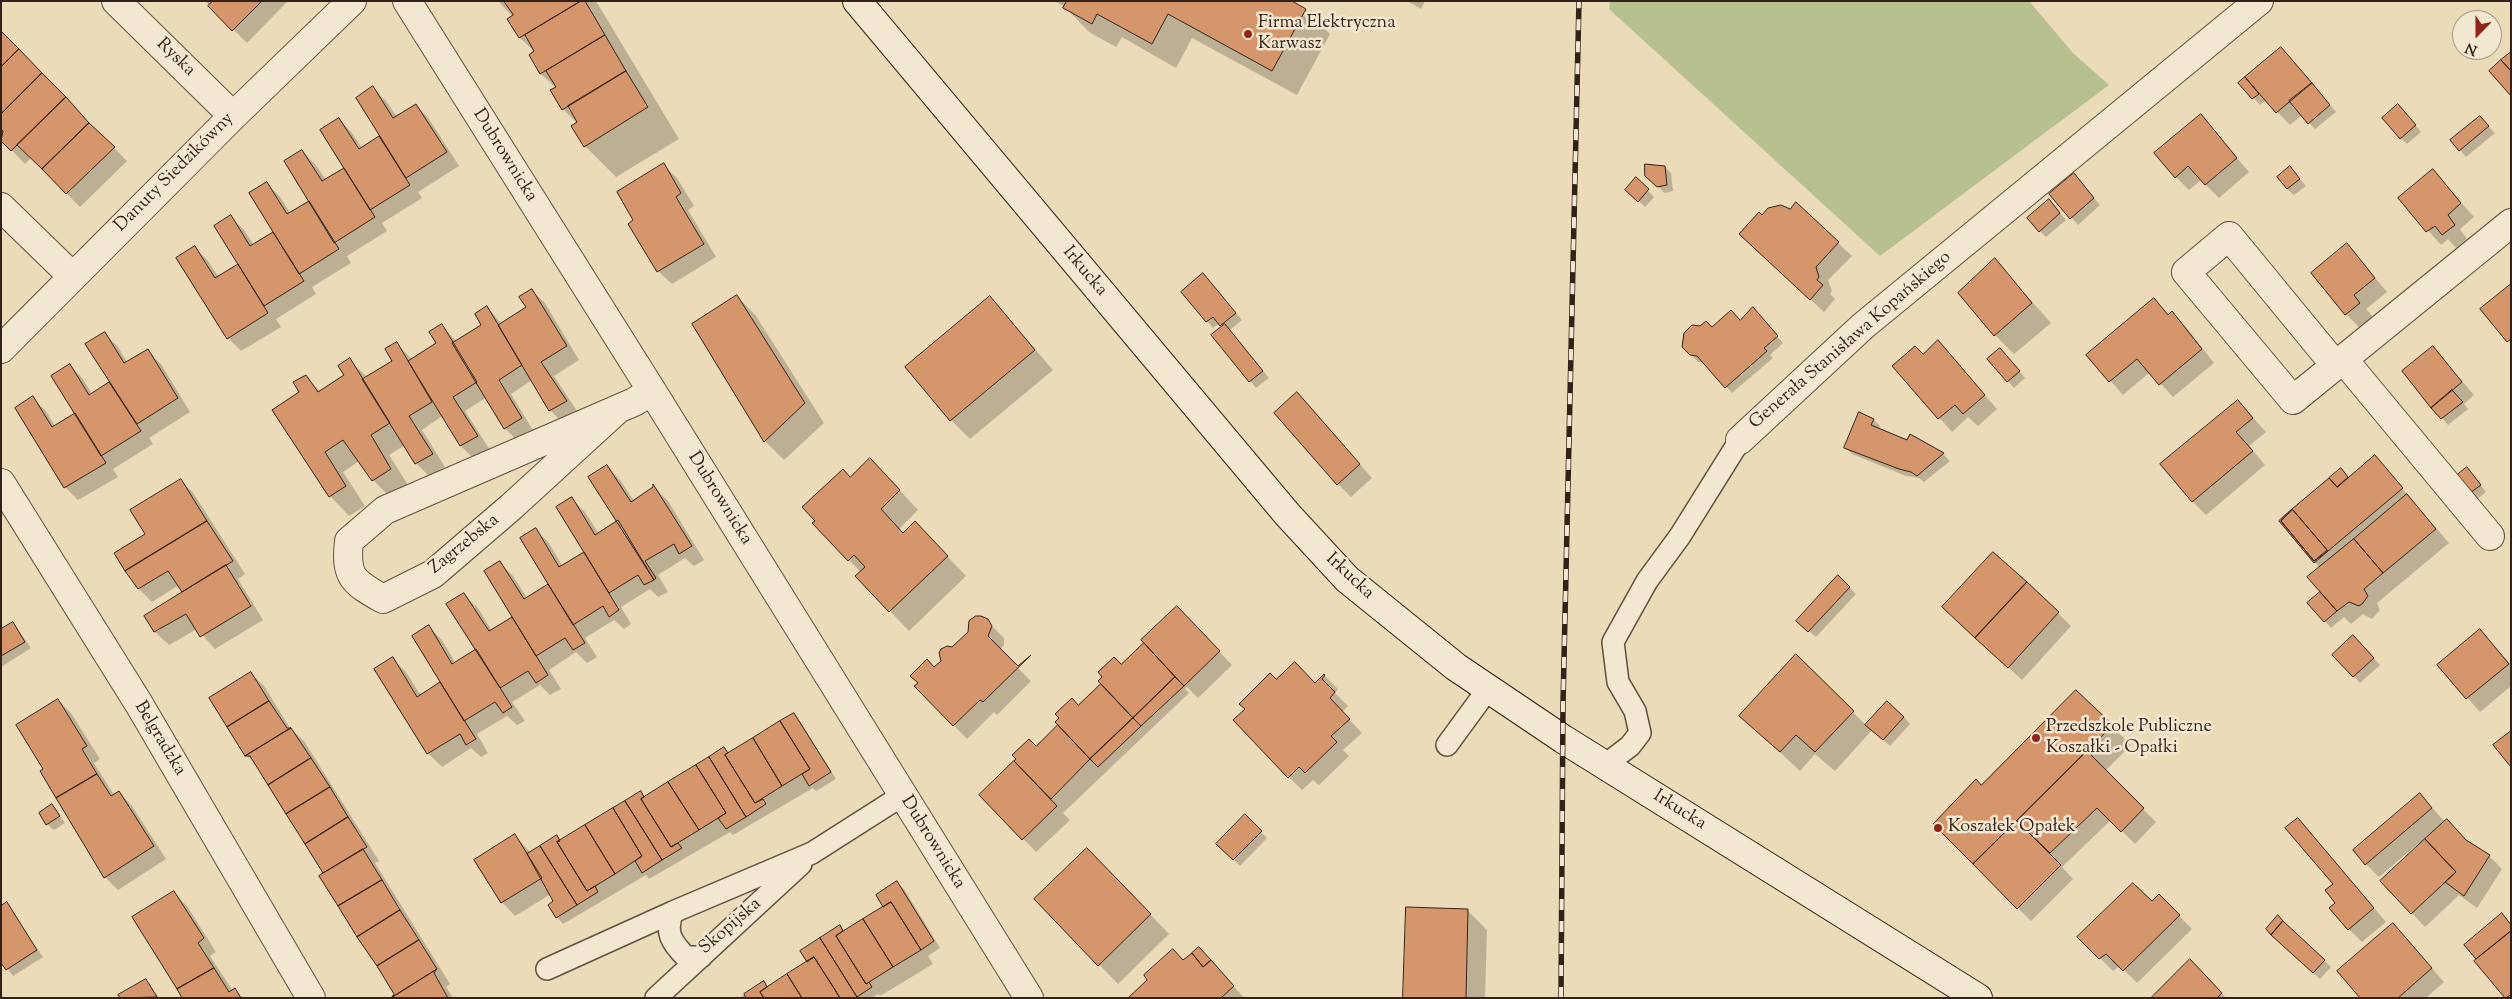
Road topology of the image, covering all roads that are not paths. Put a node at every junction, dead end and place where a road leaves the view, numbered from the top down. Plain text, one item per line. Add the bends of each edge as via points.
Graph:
1 (116, 1) edge
2 (352, 1) edge
3 (407, 1) edge
4 (857, 1) edge
5 (2259, 1) edge
6 (234, 116) junction
7 (1, 207) edge
8 (2511, 223) edge
9 (72, 276) junction
10 (1, 348) edge
11 (2339, 362) junction
12 (652, 391) junction
13 (617, 410) junction
14 (1740, 440) joint
15 (1, 483) edge
16 (2490, 536) dead end
17 (1488, 689) junction
18 (1447, 745) dead end
19 (1605, 765) junction
20 (903, 795) junction
21 (812, 853) junction
22 (673, 912) junction
23 (701, 957) junction
24 (547, 969) dead end
25 (311, 998) edge
26 (656, 998) edge
27 (1029, 998) edge
28 (1978, 998) edge

1 - 6 street, Ryska
2 - 6 street, Danuty Siedzikówny
3 - 12 street, Dubrownicka
4 - 17 street, Irkucka via 1300,528 1347,579
5 - 14 street, Generała Stanisława Kopańskiego via 1863,326
6 - 9 street, Danuty Siedzikówny
7 - 9 street
8 - 11 street
9 - 10 street, Danuty Siedzikówny
11 - 11 street via 2229,236 2186,272 2293,400
11 - 16 street
12 - 13 street, Zagrzebska
12 - 20 street, Dubrownicka
13 - 13 street, Zagrzebska via 385,510 349,541 347,563 358,585 383,598 433,574
14 - 19 lane, Generała Stanisława Kopańskiego via 1647,582 1613,642 1618,682 1635,711 1640,733 1630,746
15 - 25 street, Belgradzka via 139,704
17 - 18 lane
17 - 19 street, Irkucka
19 - 28 street, Irkucka
20 - 21 lane, Skopijska
20 - 27 street, Dubrownicka
21 - 22 lane, Skopijska
21 - 23 lane, Skopijska
22 - 23 lane, Skopijska via 668,923 673,944 686,957
22 - 24 lane
23 - 26 lane

